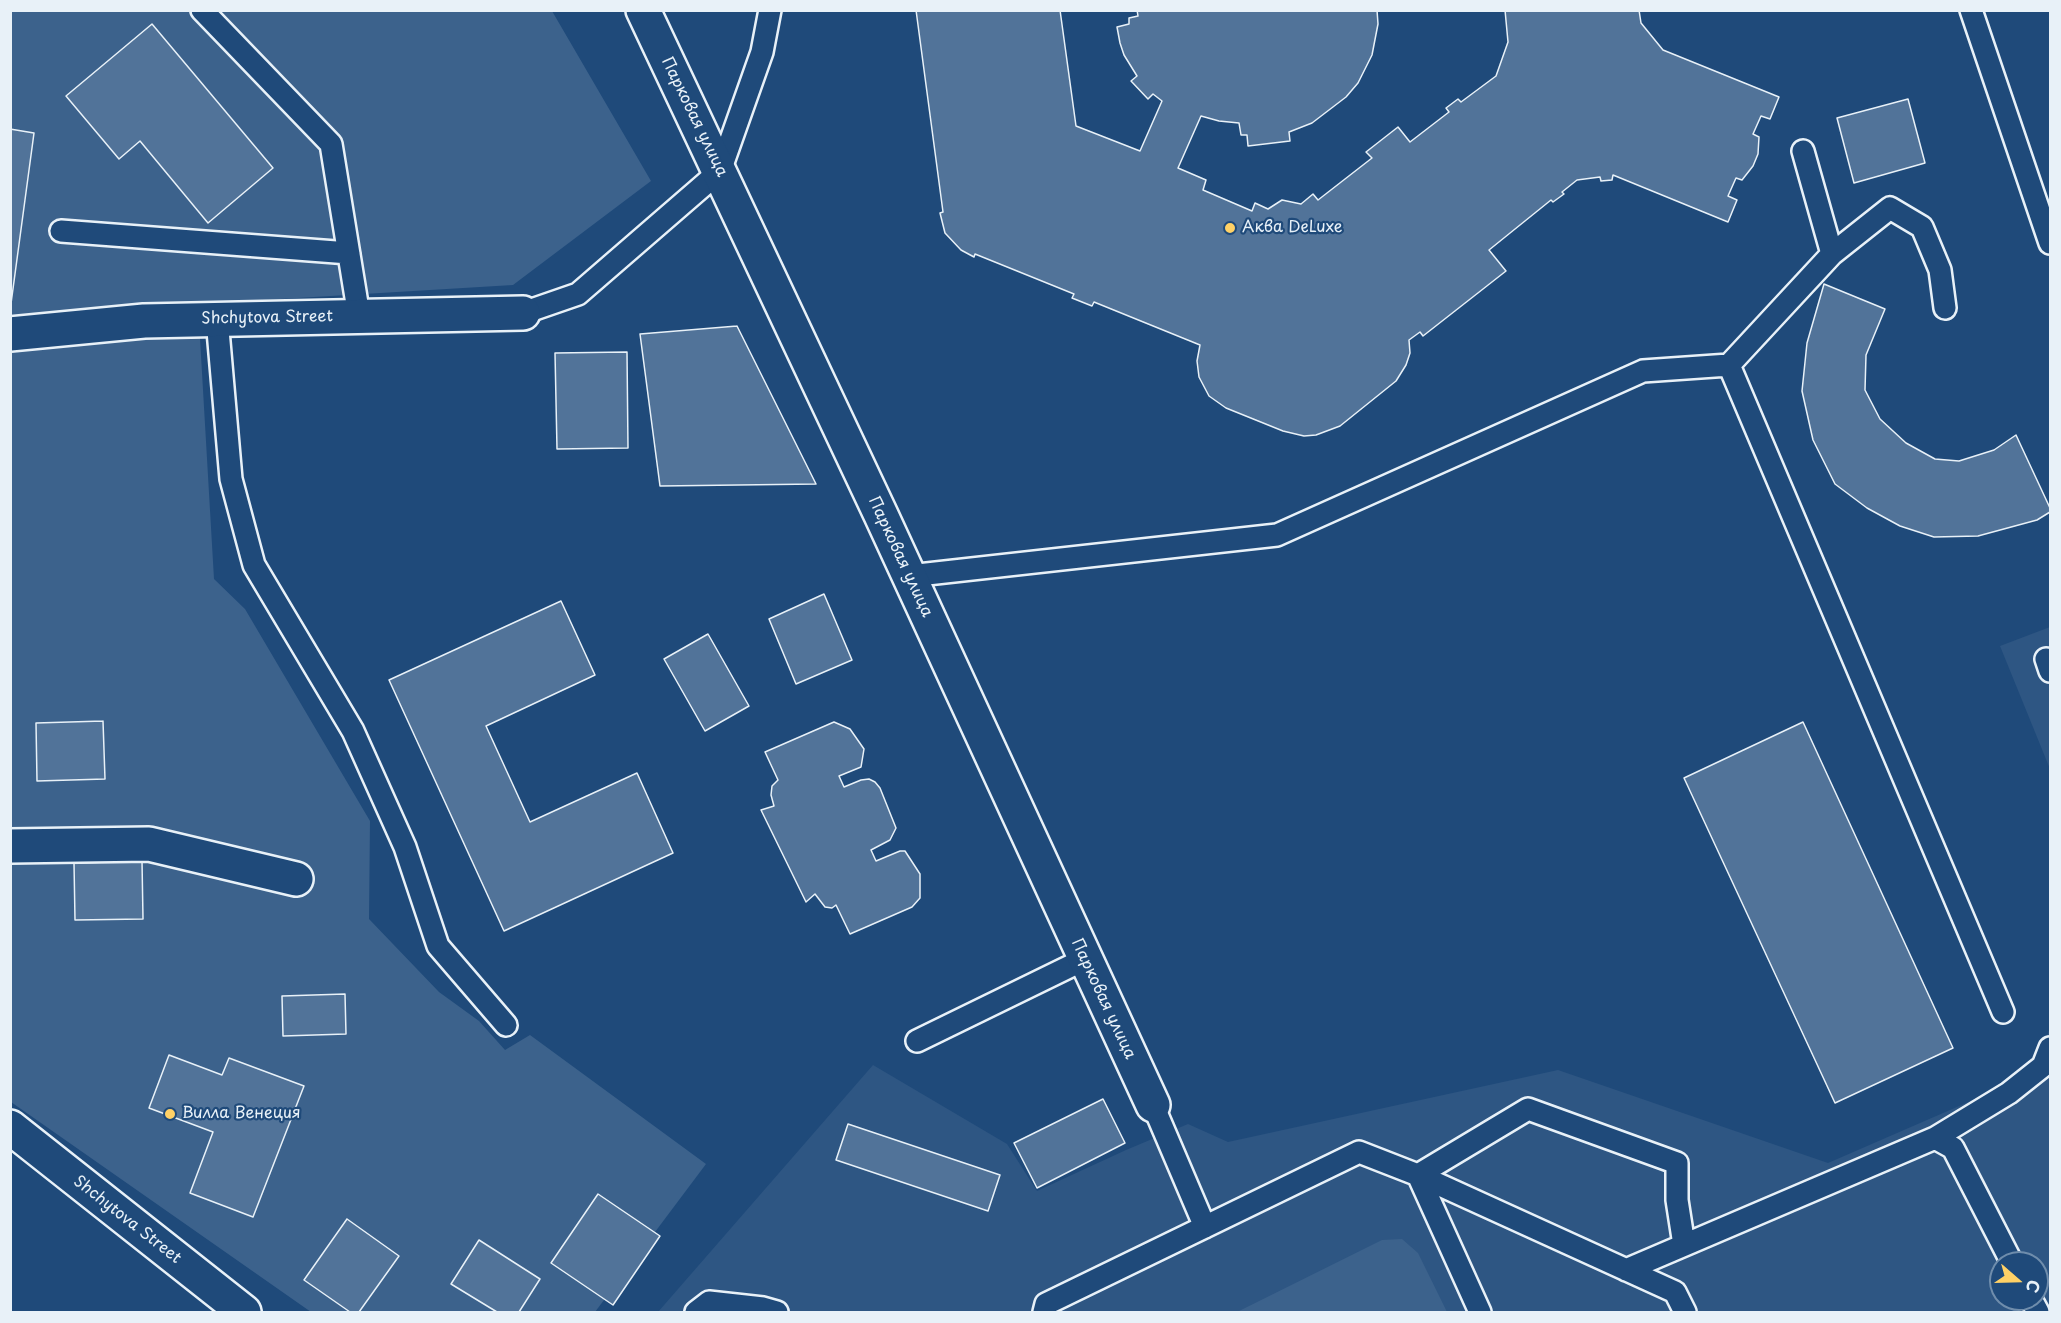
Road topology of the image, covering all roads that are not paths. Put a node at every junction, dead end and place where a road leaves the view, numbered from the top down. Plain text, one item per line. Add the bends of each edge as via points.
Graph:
1 (202, 10) edge
2 (642, 10) edge
3 (770, 10) edge
4 (1971, 10) edge
5 (1803, 151) dead end
6 (720, 171) junction
7 (61, 231) dead end
8 (2050, 243) edge
9 (349, 253) junction
10 (1832, 254) junction
11 (1945, 308) dead end
12 (523, 313) joint
13 (359, 316) junction
14 (218, 320) junction
15 (10, 334) edge
16 (1728, 365) junction
17 (909, 576) junction
18 (10, 846) edge
19 (296, 879) dead end
20 (1084, 959) junction
21 (2003, 1012) dead end
22 (506, 1025) dead end
23 (917, 1041) dead end
24 (2050, 1048) edge
25 (1153, 1106) joint
26 (10, 1127) edge
27 (1935, 1138) junction
28 (1418, 1175) junction
29 (1205, 1227) junction
30 (1684, 1245) junction
31 (2006, 1251) edge
32 (1626, 1270) junction
33 (244, 1312) edge
34 (696, 1312) edge
35 (777, 1312) edge
36 (1044, 1312) edge
37 (1480, 1312) edge
38 (1685, 1312) edge

1 - 9 lane via 331,144
2 - 6 street, Парковая улица
3 - 6 lane via 762,52
4 - 8 lane
5 - 10 lane
6 - 12 lane via 578,294
6 - 17 street, Парковая улица
7 - 9 lane
9 - 13 lane
10 - 11 lane via 1890,208 1922,227 1940,270
10 - 16 lane
12 - 13 street, Shchytova Street
13 - 14 street, Shchytova Street
14 - 15 street, Shchytova Street via 144,321
14 - 22 lane via 231,479 254,565 353,731 405,847 438,946
16 - 17 lane via 1643,371 1277,536
16 - 21 lane
17 - 20 street, Парковая улица
18 - 19 street via 149,844
20 - 23 lane
20 - 25 street, Парковая улица
24 - 27 lane via 2043,1066 2009,1093
25 - 29 lane
26 - 33 street, Shchytova Street
27 - 30 lane
27 - 31 lane via 1953,1148
28 - 29 lane via 1359,1152
28 - 30 lane via 1528,1109 1677,1163 1677,1200
28 - 32 lane
28 - 37 lane
29 - 36 lane via 1046,1304
30 - 32 lane
32 - 38 lane via 1675,1292
34 - 35 lane via 709,1302

